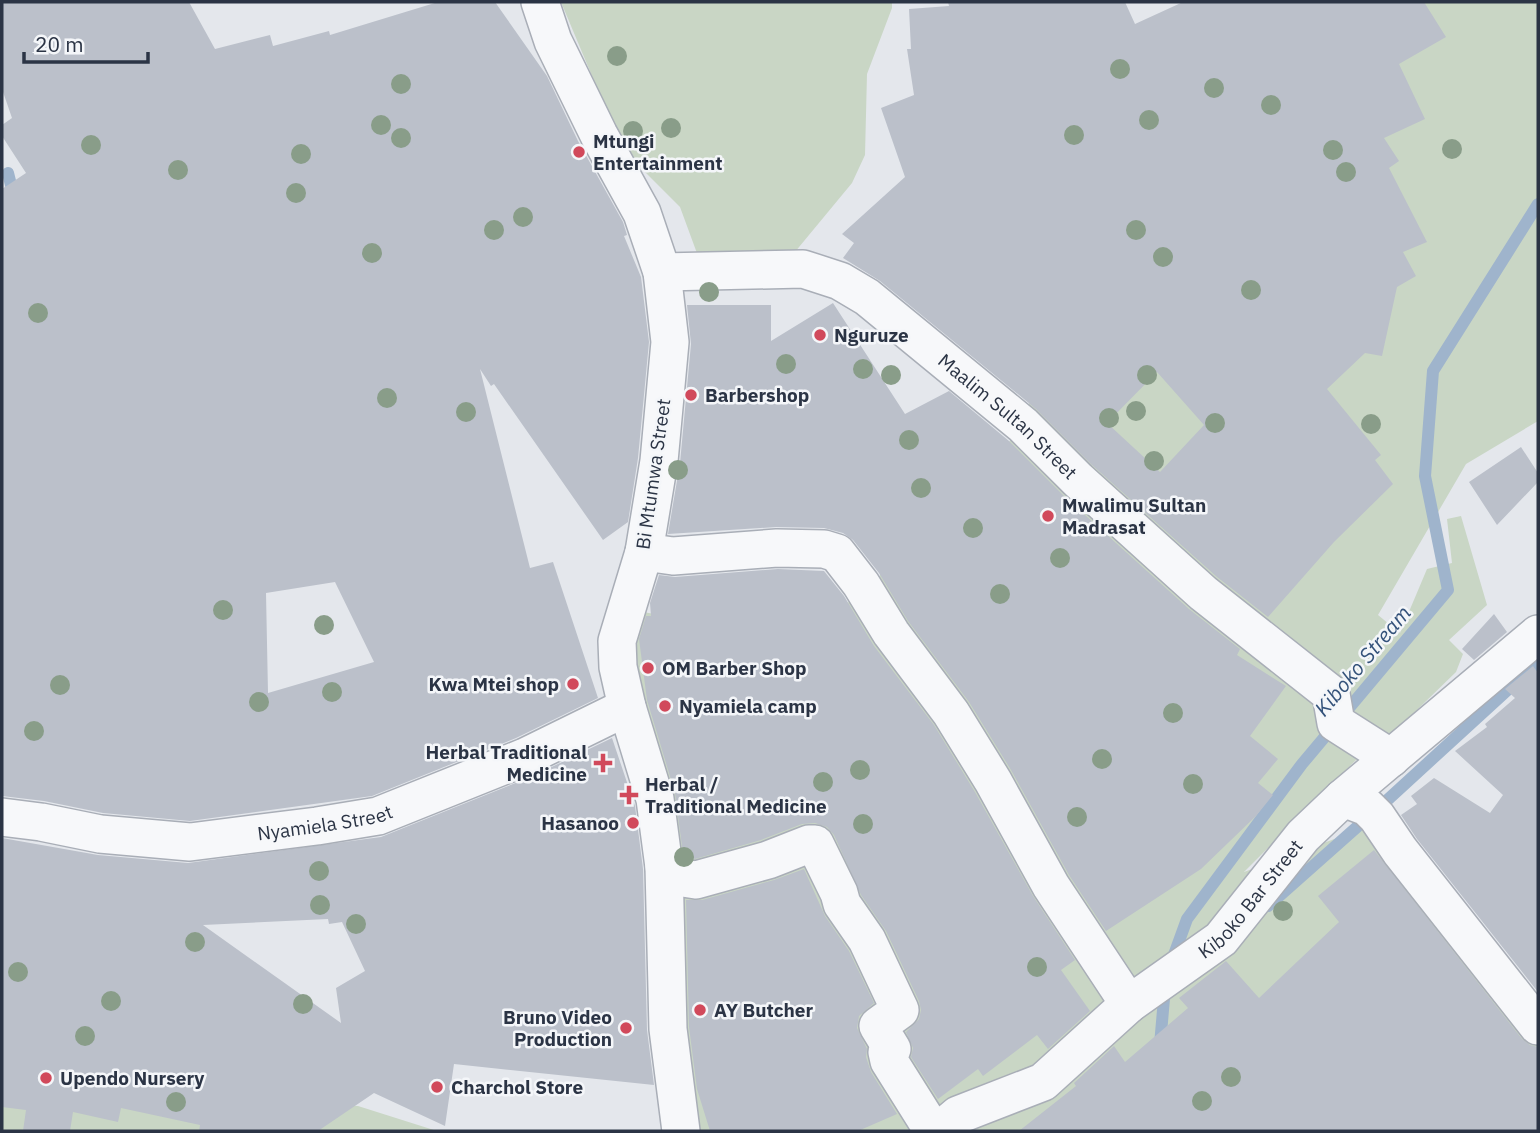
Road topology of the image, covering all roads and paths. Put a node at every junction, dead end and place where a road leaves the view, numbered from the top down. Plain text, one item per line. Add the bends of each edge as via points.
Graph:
1 (540, 2) edge
2 (662, 272) junction
3 (643, 551) junction
4 (1538, 634) edge
5 (627, 707) junction
6 (1391, 758) junction
7 (1343, 798) junction
8 (2, 817) edge
9 (664, 867) junction
10 (1129, 1004) junction
11 (1538, 1026) edge
12 (681, 1131) edge
13 (933, 1131) edge
14 (939, 1131) edge

1 - 2 street, Bi Mtumwa Street via 553,41 642,213
2 - 3 street, Bi Mtumwa Street via 670,342 659,461
2 - 6 street, Maalim Sultan Street via 803,269 840,281 867,297 1023,425 1203,593 1331,694 1336,723
3 - 5 street, Bi Mtumwa Street via 617,641
3 - 10 street via 673,556 777,548 837,553 951,713 1051,886
4 - 6 street, Kiboko Bar Street
5 - 8 street, Nyamiela Street via 525,757 378,816 190,842 100,834
5 - 9 street, Bi Mtumwa Street via 655,799
6 - 7 street, Kiboko Bar Street
7 - 10 street, Kiboko Bar Street via 1303,836 1222,939
7 - 11 street via 1367,807 1377,817
9 - 12 street, Bi Mtumwa Street via 668,1029
9 - 13 street via 696,880 815,844 900,1010 878,1026 892,1049 887,1052 889,1061
10 - 14 street, Kiboko Bar Street via 1043,1082 958,1115

